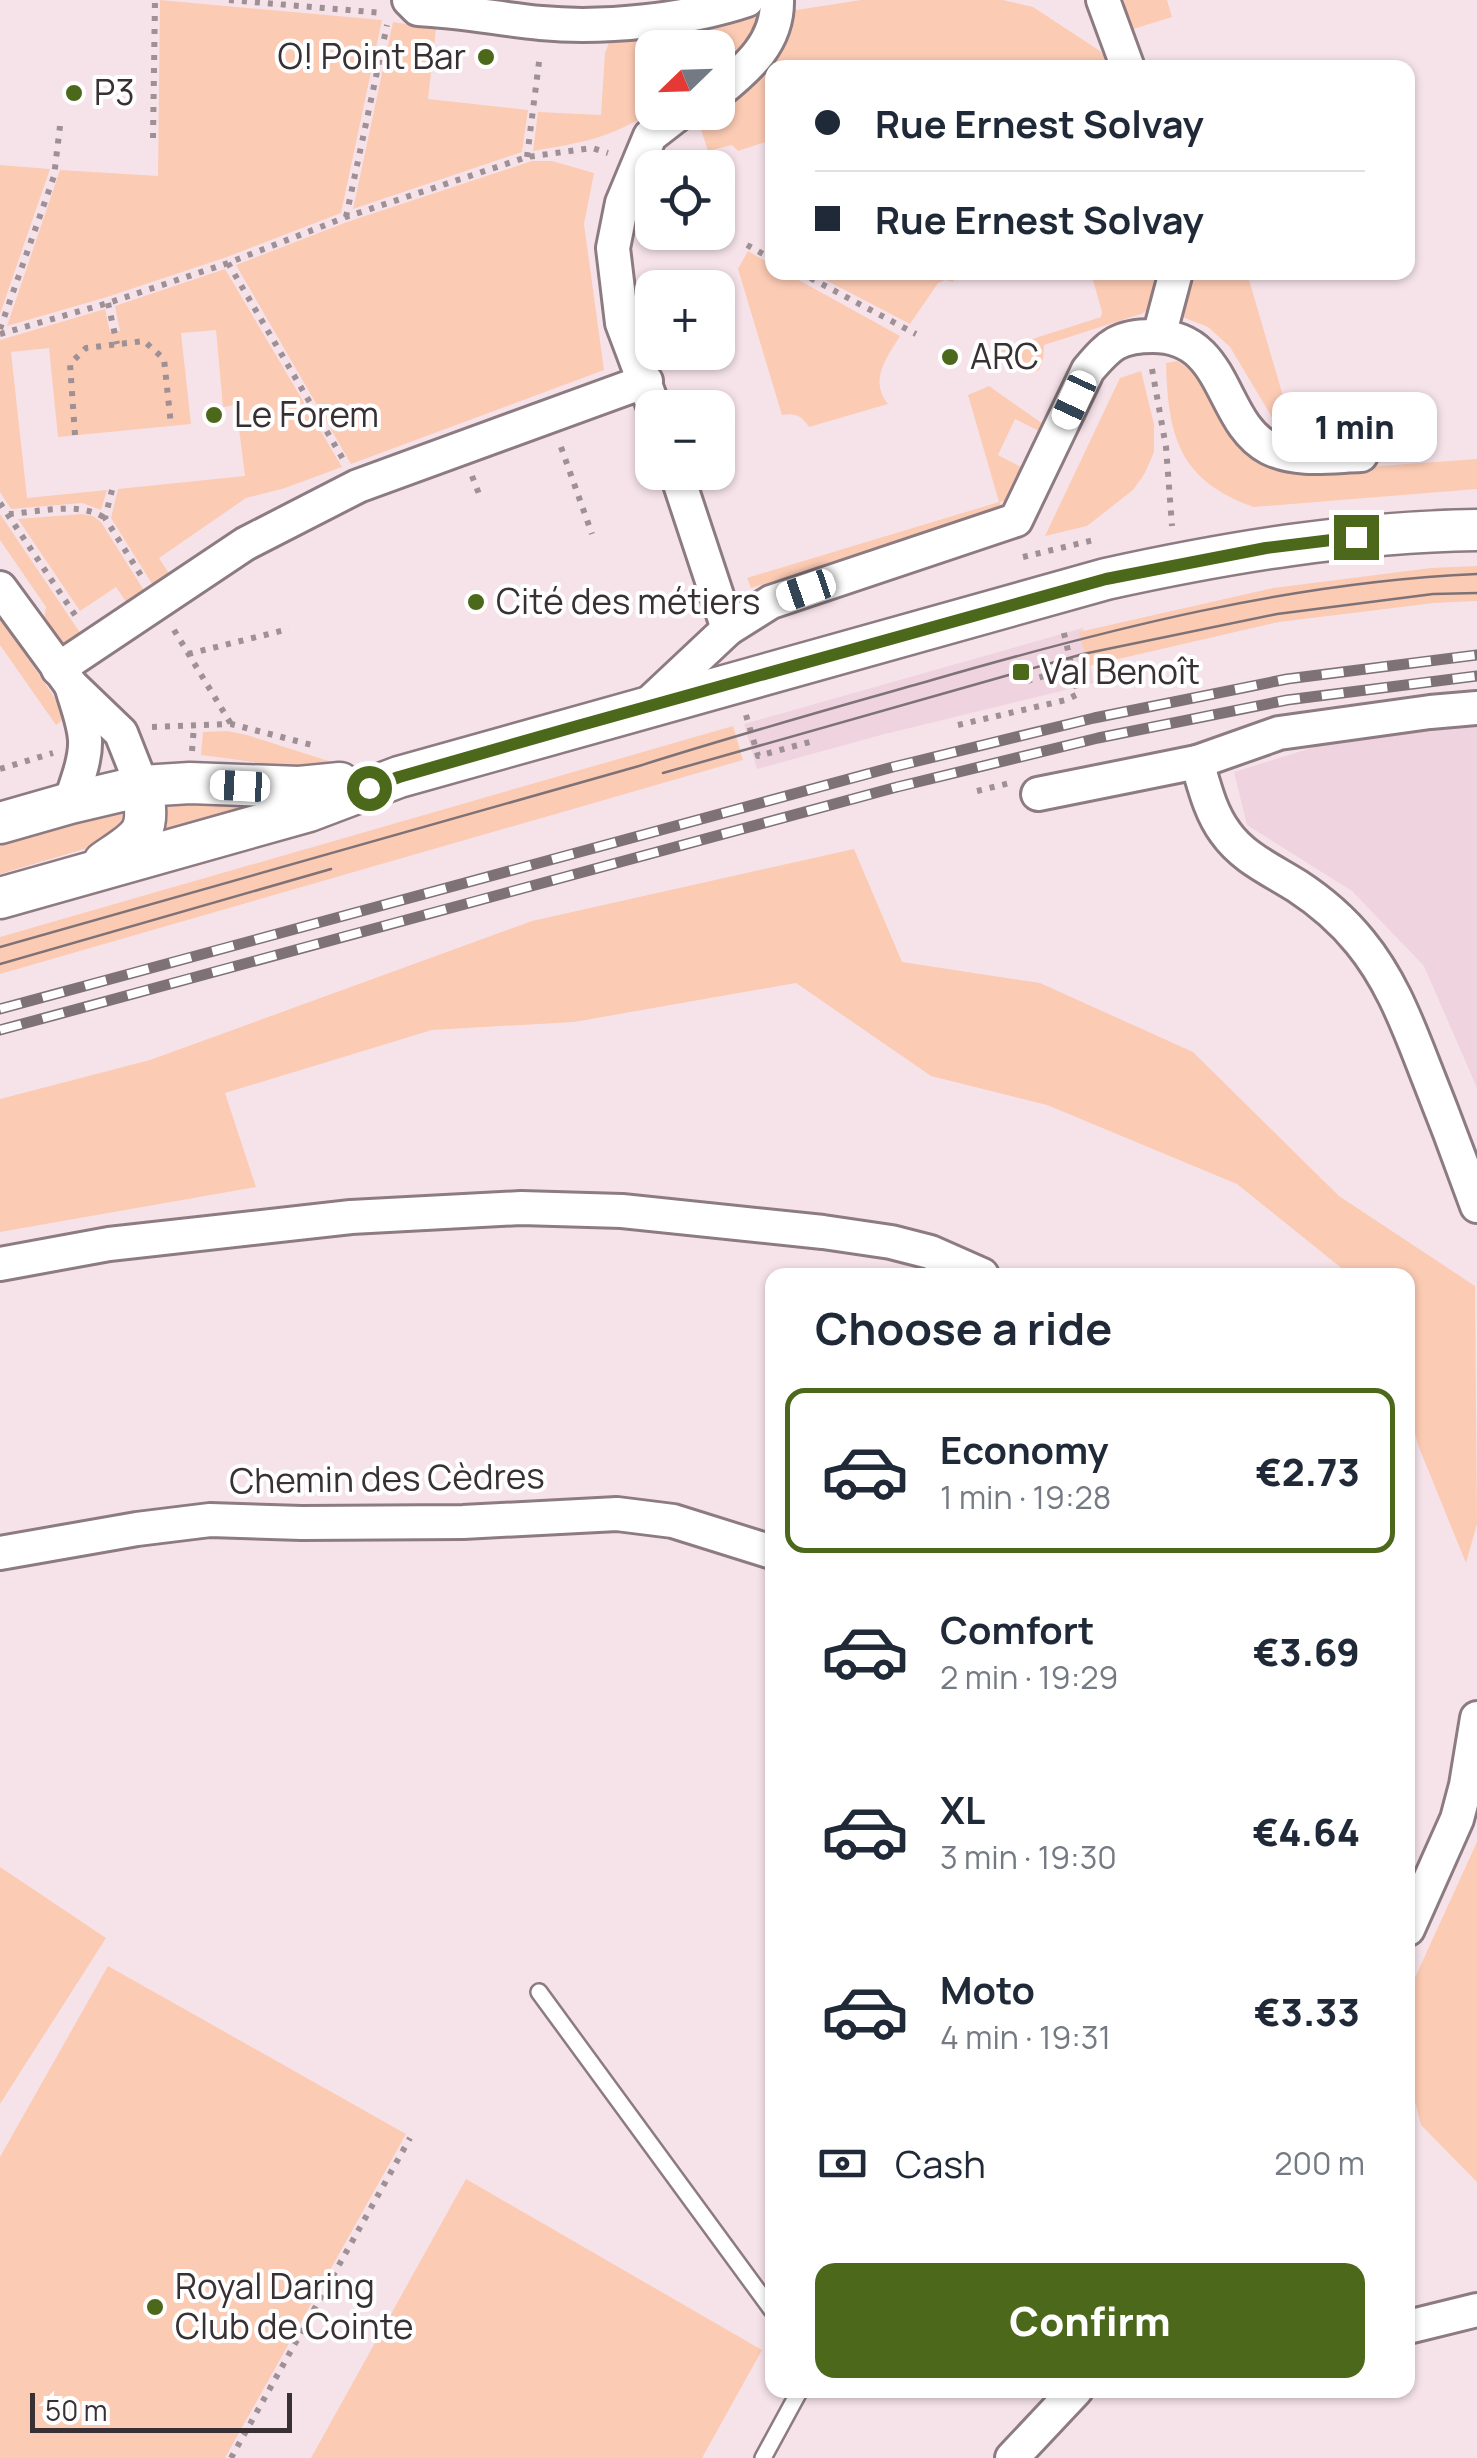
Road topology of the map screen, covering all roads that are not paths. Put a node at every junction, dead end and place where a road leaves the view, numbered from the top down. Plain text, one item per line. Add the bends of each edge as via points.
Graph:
1 (409, 0) edge
2 (1103, 0) edge
3 (755, 6) edge
4 (1123, 56) edge
5 (735, 78) edge
6 (658, 130) edge
7 (1174, 280) edge
8 (1159, 336) junction
9 (648, 390) edge
10 (635, 397) edge
11 (1361, 455) dead end
12 (682, 490) edge
13 (1477, 530) edge
14 (0, 588) edge
15 (728, 629) junction
16 (64, 677) junction
17 (645, 707) junction
18 (1477, 708) edge
19 (1196, 762) junction
20 (399, 777) junction
21 (142, 786) junction
22 (1038, 794) dead end
23 (70, 803) junction
24 (0, 823) edge
25 (89, 873) junction
26 (0, 898) edge
27 (1477, 1206) edge
28 (0, 1264) edge
29 (966, 1268) edge
30 (765, 1550) edge
31 (0, 1553) edge
32 (1477, 1718) edge
33 (1415, 1913) edge
34 (539, 1992) dead end
35 (765, 2300) edge
36 (1477, 2310) edge
37 (1415, 2325) edge
38 (796, 2398) edge
39 (1068, 2398) edge
40 (763, 2458) edge
41 (1012, 2458) edge

1 - 3 street via 418,8 606,25
2 - 4 street
3 - 5 street via 774,31
6 - 9 street via 622,203 614,248 622,323
7 - 8 street
8 - 11 street via 1192,345 1251,435 1268,448 1294,457
8 - 15 street via 1125,337 1088,370 1016,520 772,602
10 - 16 street via 550,417 358,486 246,544 95,644
12 - 15 street
13 - 17 street via 1318,540 1184,562 1068,588
14 - 16 street
15 - 17 street
16 - 21 street via 121,733
16 - 23 street via 86,742
17 - 20 street
18 - 19 street via 1279,733
19 - 22 street
19 - 27 street via 1212,810 1238,848 1330,912 1374,960 1394,992
20 - 21 street via 299,788
20 - 25 street
21 - 23 street
21 - 25 street via 146,819 140,836
23 - 24 street
25 - 26 street
28 - 29 street via 110,1244 351,1217 521,1208 622,1210 874,1239
30 - 31 street, Chemin des Cèdres via 674,1521 617,1514 463,1522 210,1520
32 - 33 street via 1457,1820
34 - 35 lane
36 - 37 street
38 - 40 lane
39 - 41 street

